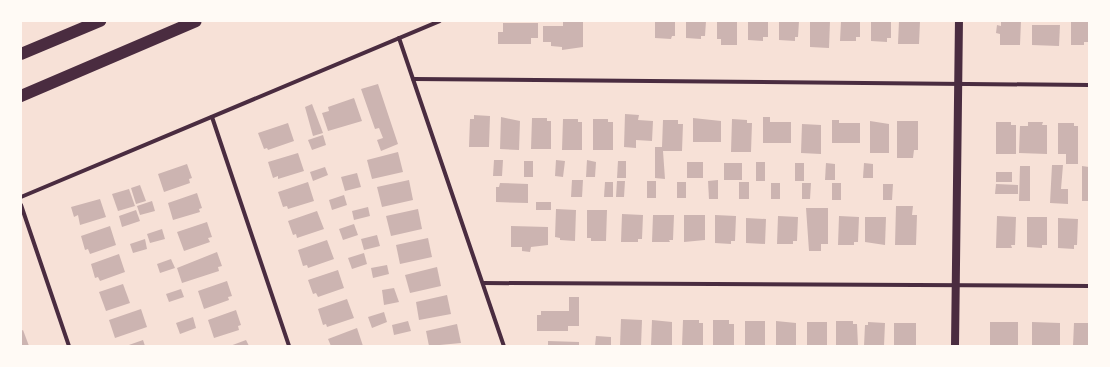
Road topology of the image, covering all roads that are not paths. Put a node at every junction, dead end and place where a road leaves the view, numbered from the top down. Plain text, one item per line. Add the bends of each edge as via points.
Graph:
1 (100, 21) edge
2 (196, 21) edge
3 (439, 21) edge
4 (959, 21) edge
5 (399, 38) junction
6 (21, 54) edge
7 (413, 79) junction
8 (958, 83) junction
9 (1089, 85) edge
10 (21, 96) edge
11 (212, 117) junction
12 (21, 198) edge
13 (21, 205) edge
14 (483, 282) junction
15 (956, 285) junction
16 (1089, 286) edge
17 (69, 346) edge
18 (289, 346) edge
19 (504, 346) edge
20 (955, 346) edge

1 - 6 highway
2 - 10 highway
3 - 5 street
4 - 8 main road
5 - 7 street
5 - 11 street
7 - 8 street
7 - 14 street
8 - 9 street
8 - 15 main road
11 - 12 street
11 - 18 street
13 - 17 street
14 - 15 street
14 - 19 street
15 - 16 street
15 - 20 main road

